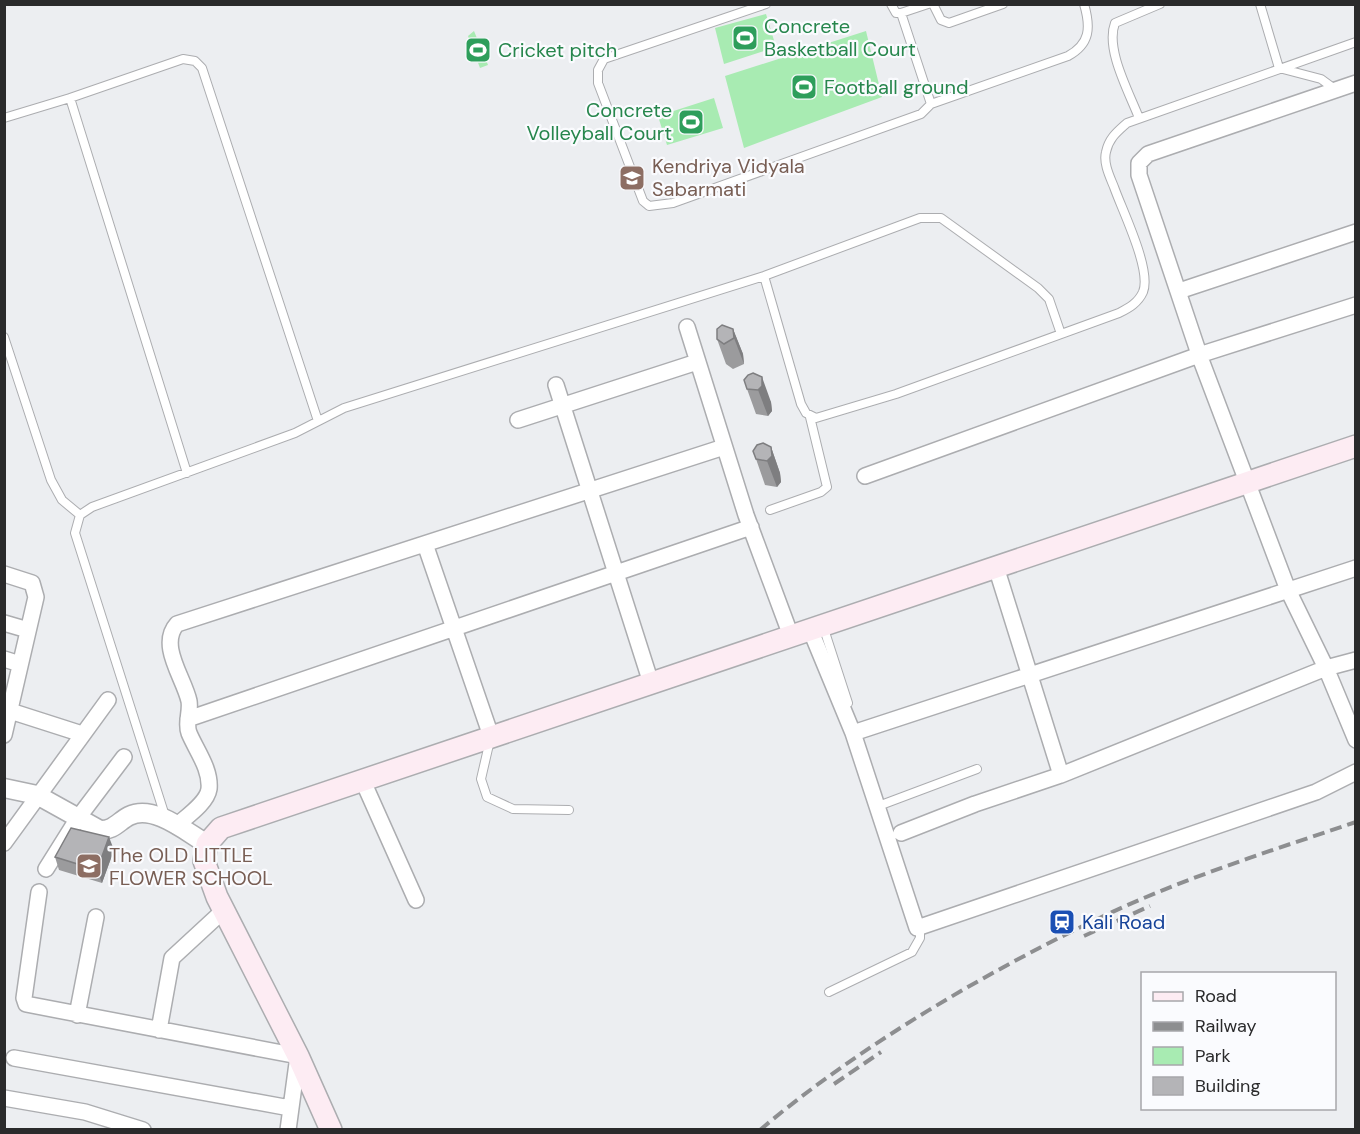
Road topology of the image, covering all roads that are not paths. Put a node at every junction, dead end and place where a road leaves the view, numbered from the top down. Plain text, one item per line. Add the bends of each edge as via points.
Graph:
1 (766, 4) edge
2 (891, 4) edge
3 (928, 4) edge
4 (933, 4) edge
5 (1003, 4) edge
6 (1084, 4) edge
7 (1160, 4) edge
8 (1260, 4) edge
9 (901, 13) junction
10 (1356, 42) edge
11 (1280, 68) junction
12 (1356, 83) edge
13 (1336, 90) junction
14 (70, 98) junction
15 (931, 104) junction
16 (4, 118) edge
17 (1139, 118) junction
18 (1356, 232) edge
19 (764, 276) junction
20 (1179, 291) junction
21 (1356, 305) edge
22 (687, 327) dead end
23 (1062, 334) junction
24 (4, 336) edge
25 (1199, 355) junction
26 (697, 362) junction
27 (556, 385) dead end
28 (562, 406) junction
29 (810, 417) junction
30 (518, 420) dead end
31 (318, 421) junction
32 (1356, 446) edge
33 (724, 447) junction
34 (187, 473) junction
35 (865, 476) dead end
36 (1248, 481) junction
37 (589, 490) junction
38 (770, 510) dead end
39 (80, 515) junction
40 (751, 527) junction
41 (425, 544) junction
42 (996, 567) junction
43 (1356, 568) edge
44 (4, 574) edge
45 (616, 574) junction
46 (1288, 590) junction
47 (4, 623) edge
48 (28, 630) junction
49 (455, 630) junction
50 (808, 630) junction
51 (4, 659) edge
52 (1356, 660) edge
53 (21, 664) junction
54 (1326, 668) junction
55 (1031, 677) junction
56 (651, 683) junction
57 (108, 700) dead end
58 (7, 710) edge
59 (188, 719) junction
60 (855, 733) junction
61 (82, 734) junction
62 (4, 735) edge
63 (492, 736) junction
64 (1356, 740) edge
65 (124, 757) dead end
66 (977, 769) dead end
67 (1356, 772) edge
68 (1061, 775) junction
69 (362, 779) junction
70 (4, 788) edge
71 (37, 795) junction
72 (881, 805) junction
73 (569, 810) dead end
74 (78, 818) junction
75 (171, 823) junction
76 (891, 836) junction
77 (4, 843) edge
78 (207, 844) junction
79 (1115, 854) dead end
80 (46, 869) dead end
81 (39, 892) dead end
82 (416, 900) dead end
83 (224, 910) junction
84 (96, 917) dead end
85 (920, 925) junction
86 (829, 992) dead end
87 (77, 1015) junction
88 (159, 1030) junction
89 (298, 1056) junction
90 (14, 1058) dead end
91 (4, 1098) edge
92 (290, 1108) junction
93 (143, 1130) edge
94 (288, 1130) edge
95 (331, 1130) edge

1 - 15 lane via 604,59 600,64 598,83 643,201 649,206 673,203 921,114
2 - 9 lane via 896,13
3 - 9 lane
4 - 5 lane via 941,20 950,23
6 - 15 lane via 1088,38 1080,50
7 - 17 lane via 1115,23 1111,35 1112,49
8 - 11 lane
9 - 15 lane
10 - 11 lane
11 - 13 lane via 1321,79
11 - 17 lane
12 - 13 street
13 - 20 street via 1148,154 1139,163 1139,174
14 - 16 lane
14 - 31 lane via 183,59 195,61 202,68
14 - 34 lane
17 - 23 lane via 1112,136 1105,154 1107,170 1138,251 1144,291 1134,305 1119,313
18 - 20 street
19 - 23 lane via 920,218 941,218 1038,288 1048,298
19 - 29 lane via 801,404
19 - 31 lane via 344,408
20 - 25 street
21 - 25 street
22 - 26 street
23 - 29 lane via 896,394 824,417
24 - 39 lane via 51,480 62,500
25 - 35 street
25 - 36 street
26 - 28 street
26 - 33 street
27 - 28 street
28 - 30 street
28 - 37 street
29 - 38 lane via 827,487
31 - 34 lane
32 - 36 main road
33 - 37 street
33 - 40 street
34 - 39 lane via 92,507
36 - 42 main road
36 - 46 street
37 - 41 street
37 - 45 street
39 - 75 lane via 75,533
40 - 45 street
40 - 50 street
41 - 49 street
41 - 59 street via 177,624 171,630 169,643 188,698
42 - 50 main road
42 - 55 street
43 - 46 street
44 - 48 street via 32,583 35,588
45 - 49 street
45 - 56 street
46 - 54 street
46 - 55 street
47 - 48 street
48 - 53 street
49 - 59 street
49 - 63 street
50 - 56 main road
50 - 60 street
51 - 53 street
52 - 54 street
53 - 58 street
54 - 64 street
54 - 68 street
55 - 60 street
55 - 68 street
56 - 63 main road
57 - 61 street
58 - 61 street
58 - 62 street
59 - 75 street via 188,730 204,764 209,790 205,798
60 - 72 lane
60 - 76 street
61 - 71 street
63 - 69 main road
63 - 73 lane via 481,779 487,796 513,809
65 - 74 street
66 - 72 lane
67 - 85 street via 1316,792
68 - 76 street
69 - 78 main road via 221,828
69 - 82 street
70 - 71 street
71 - 74 street
71 - 77 street
72 - 85 lane
74 - 75 street via 107,831 136,813
74 - 80 street
75 - 78 street
76 - 85 street via 917,928
78 - 83 main road via 204,861
79 - 85 lane
81 - 87 street via 24,998 30,1007
83 - 88 street via 172,958
83 - 89 main road
84 - 87 street
85 - 86 lane via 920,938 912,952
87 - 88 street
88 - 89 street
89 - 92 street
89 - 95 main road
90 - 92 street
91 - 93 street via 85,1112
92 - 94 street

